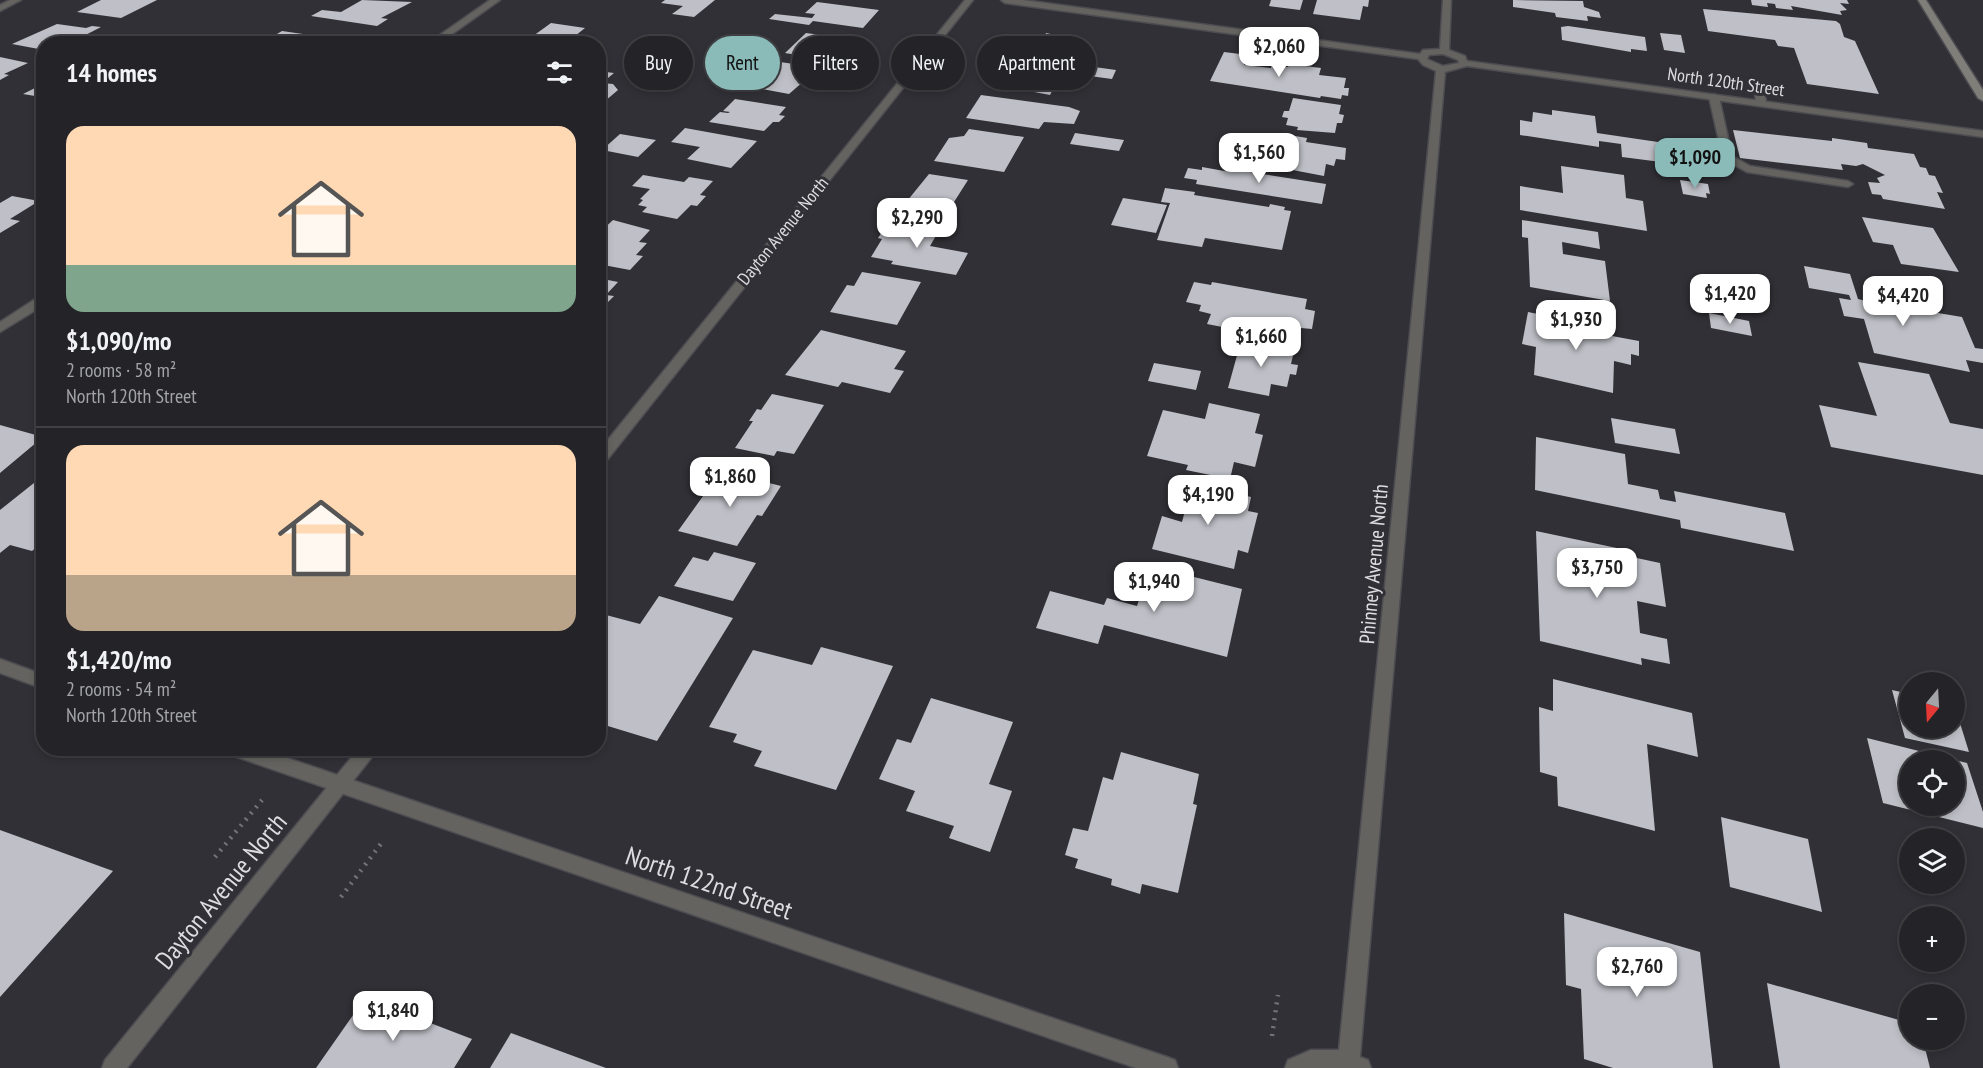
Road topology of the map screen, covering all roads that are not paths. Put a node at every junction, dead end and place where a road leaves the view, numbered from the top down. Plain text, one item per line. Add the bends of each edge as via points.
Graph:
1 (17, 0) edge
2 (496, 0) edge
3 (969, 0) edge
4 (1005, 0) edge
5 (1447, 0) edge
6 (1922, 0) edge
7 (0, 8) edge
8 (443, 36) edge
9 (1444, 51) junction
10 (1421, 57) junction
11 (1464, 63) junction
12 (1441, 69) junction
13 (1759, 84) dead end
14 (1714, 97) junction
15 (1983, 98) edge
16 (1761, 103) junction
17 (1983, 134) edge
18 (1848, 184) dead end
19 (36, 304) edge
20 (0, 328) edge
21 (606, 452) edge
22 (0, 666) edge
23 (36, 679) edge
24 (257, 756) edge
25 (364, 756) edge
26 (341, 786) junction
27 (1354, 1066) edge
28 (113, 1068) edge
29 (1167, 1068) edge
30 (1296, 1068) edge

1 - 7 street
2 - 8 street
3 - 21 street, Dayton Avenue North
4 - 10 street
5 - 9 street
6 - 15 main road
9 - 10 street via 1426,52
9 - 11 street via 1462,58
10 - 12 street via 1425,63
11 - 12 street
11 - 14 street, North 120th Street
12 - 27 street, Phinney Avenue North
13 - 16 street
14 - 16 street, North 120th Street
14 - 18 street via 1727,158 1736,164
16 - 17 street, North 120th Street
19 - 20 street
22 - 23 street
24 - 26 street, North 122nd Street
25 - 26 street, Dayton Avenue North
26 - 28 street, Dayton Avenue North
26 - 29 street, North 122nd Street
27 - 30 street via 1318,1059

